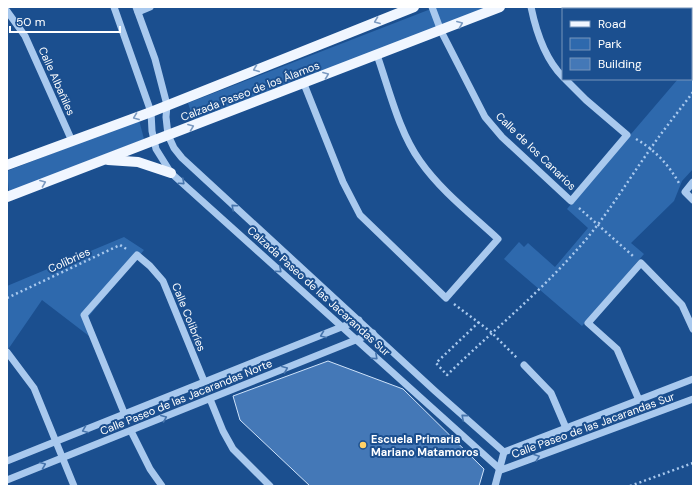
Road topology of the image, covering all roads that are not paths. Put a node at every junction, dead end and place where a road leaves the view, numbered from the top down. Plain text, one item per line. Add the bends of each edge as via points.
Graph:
1 (114, 7) edge
2 (150, 7) edge
3 (414, 7) edge
4 (432, 7) edge
5 (500, 7) edge
6 (531, 7) edge
7 (137, 10) edge
8 (7, 11) edge
9 (441, 31) junction
10 (377, 56) junction
11 (562, 76) edge
12 (566, 80) edge
13 (304, 84) junction
14 (167, 105) junction
15 (151, 112) junction
16 (168, 135) junction
17 (154, 140) junction
18 (72, 141) junction
19 (102, 160) junction
20 (7, 165) edge
21 (172, 173) junction
22 (693, 182) edge
23 (7, 197) edge
24 (693, 200) edge
25 (359, 320) junction
26 (343, 328) junction
27 (693, 329) edge
28 (373, 333) junction
29 (357, 341) junction
30 (7, 352) edge
31 (524, 365) road end
32 (693, 379) edge
33 (204, 381) junction
34 (210, 399) junction
35 (693, 399) edge
36 (639, 400) junction
37 (125, 415) junction
38 (566, 428) junction
39 (132, 431) junction
40 (56, 442) junction
41 (504, 452) junction
42 (63, 457) junction
43 (7, 462) edge
44 (501, 470) junction
45 (7, 480) edge
46 (74, 486) edge
47 (162, 486) edge
48 (270, 486) edge
49 (495, 486) edge

1 - 15 street, Calzada Paseo de las Jacarandas Sur
2 - 7 street
3 -> 14 main road, Calzada Paseo de los Álamos
4 - 9 street, Calle de los Canarios
9 -> 5 main road, Calzada Paseo de los Álamos
6 - 11 street via 535,26 554,68
7 - 14 street, Calzada Paseo de las Jacarandas Sur
8 - 18 street, Calle Albañiles via 25,36
9 - 10 main road, Calzada Paseo de los Álamos
9 - 12 street, Calle de los Canarios via 485,117 502,137 571,201 627,134
13 -> 10 main road, Calzada Paseo de los Álamos
10 - 13 street via 405,134 419,160 436,182 498,239 446,298 360,215 342,182
16 -> 13 main road, Calzada Paseo de los Álamos
14 - 15 main road, Calzada Paseo de los Álamos
14 - 16 street, Calzada Paseo de las Jacarandas Sur
15 - 17 street, Calzada Paseo de las Jacarandas Sur
15 -> 18 main road, Calzada Paseo de los Álamos
16 - 17 main road, Calzada Paseo de los Álamos
25 -> 16 street, Calzada Paseo de las Jacarandas Sur via 182,158
17 - 19 main road, Calzada Paseo de los Álamos
17 - 21 street, Calzada Paseo de las Jacarandas Sur via 161,159
18 - 20 main road, Calzada Paseo de los Álamos
19 - 21 main road via 138,162
23 -> 19 main road, Calzada Paseo de los Álamos
21 -> 26 street, Calzada Paseo de las Jacarandas Sur
22 - 24 street via 685,192
25 - 26 street, Calle Paseo de las Jacarandas Norte
25 - 28 street, Calzada Paseo de las Jacarandas Sur
26 - 29 street, Calzada Paseo de las Jacarandas Sur
26 -> 33 street, Calle Paseo de las Jacarandas Norte
27 - 36 street via 682,305 641,263 588,323 617,350
28 - 29 street, Calle Paseo de las Jacarandas Norte
41 -> 28 street, Calzada Paseo de las Jacarandas Sur
34 -> 29 street, Calle Paseo de las Jacarandas Norte
29 -> 44 street, Calzada Paseo de las Jacarandas Sur
30 - 40 street via 34,388
31 - 38 street via 551,394
32 - 36 street, Calle Paseo de las Jacarandas Sur
33 - 37 street, Calle Paseo de las Jacarandas Norte
33 - 37 street, Calle Colibríes via 163,281 137,255 84,316
39 -> 34 street, Calle Paseo de las Jacarandas Norte
34 - 48 street via 233,448
44 -> 35 street, Calle Paseo de las Jacarandas Sur
36 - 38 street, Calle Paseo de las Jacarandas Sur
37 -> 40 street, Calle Paseo de las Jacarandas Norte
38 - 41 street, Calle Paseo de las Jacarandas Sur
39 - 42 street, Calle Paseo de las Jacarandas Norte
39 - 47 street via 150,469
40 - 42 street
40 - 43 street, Calle Paseo de las Jacarandas Norte
41 - 44 street
45 -> 42 street, Calle Paseo de las Jacarandas Norte
42 - 46 street
44 - 49 street

